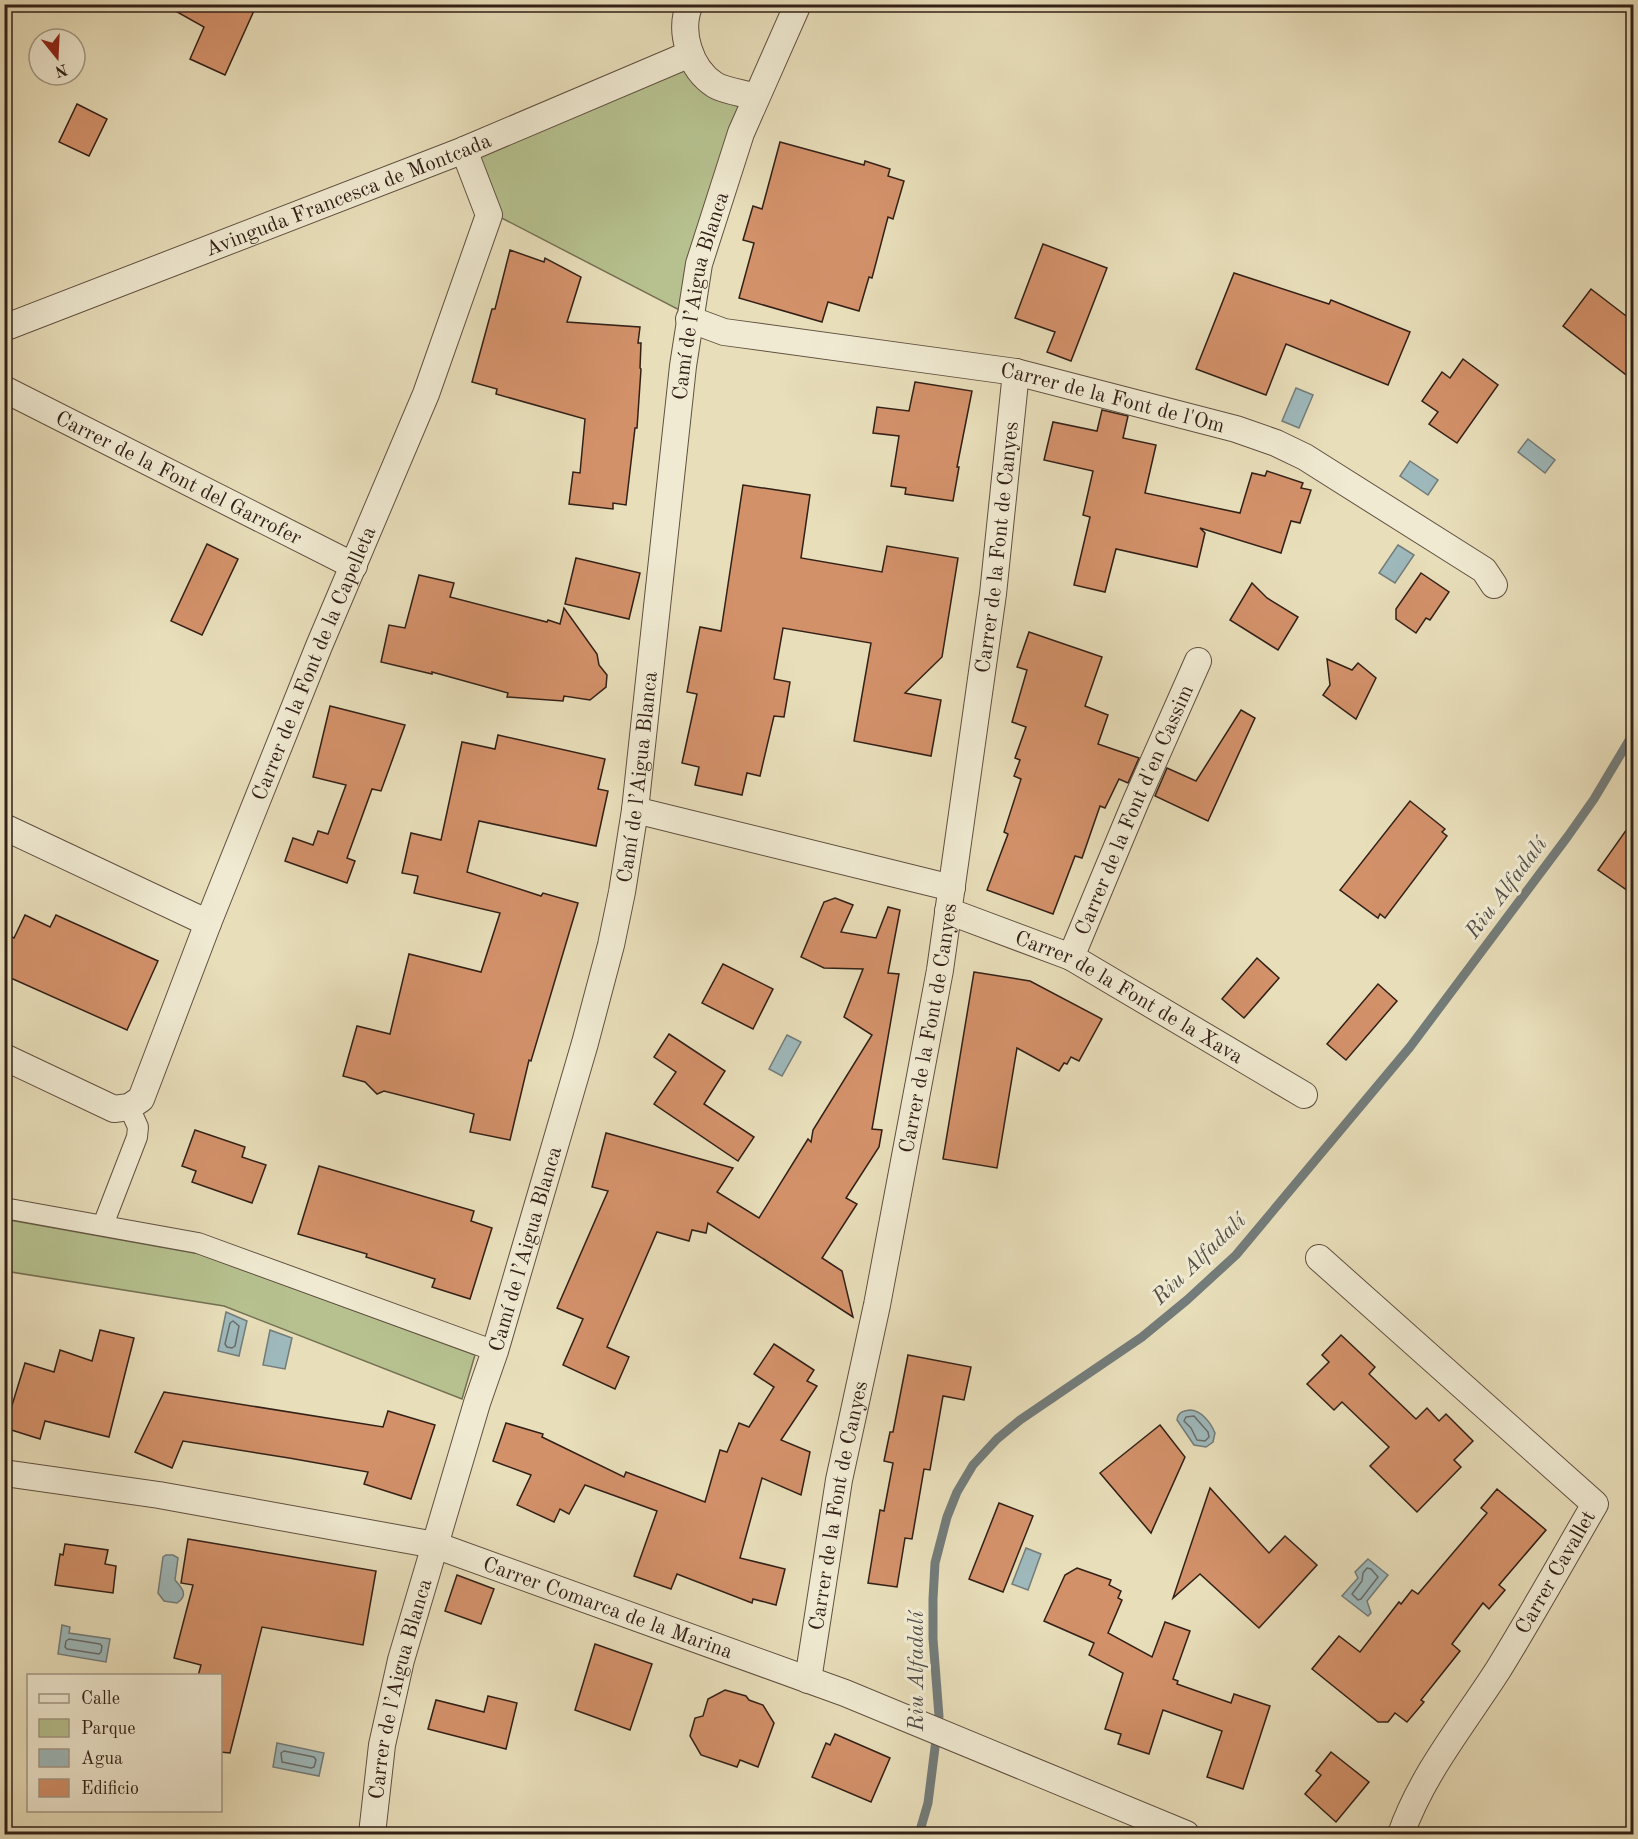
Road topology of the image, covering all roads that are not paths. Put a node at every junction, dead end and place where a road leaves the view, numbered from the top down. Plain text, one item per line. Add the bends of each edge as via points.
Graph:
1 (690, 4) edge
2 (798, 4) edge
3 (690, 54) junction
4 (756, 97) junction
5 (464, 150) junction
6 (689, 320) junction
7 (4, 328) edge
8 (1016, 372) junction
9 (4, 389) edge
10 (354, 566) junction
11 (1494, 585) dead end
12 (1198, 661) dead end
13 (635, 810) junction
14 (4, 826) edge
15 (950, 899) junction
16 (208, 923) junction
17 (1071, 957) junction
18 (4, 1057) edge
19 (1304, 1095) dead end
20 (129, 1107) junction
21 (4, 1208) edge
22 (103, 1224) junction
23 (1319, 1258) dead end
24 (495, 1352) junction
25 (4, 1473) edge
26 (435, 1545) junction
27 (808, 1680) junction
28 (372, 1834) edge
29 (1186, 1834) edge
30 (1401, 1834) edge

1 - 3 street via 685,31
2 - 4 street, Camí de l’Aigua Blanca
3 - 4 street via 700,72 716,86
3 - 5 street, Avinguda Francesca de Montcada
4 - 6 street, Camí de l’Aigua Blanca via 699,264
5 - 7 street, Avinguda Francesca de Montcada
5 - 10 street, Carrer de la Font de la Capelleta via 489,215 426,394
6 - 8 street, Carrer de la Font de l'Om via 724,332
6 - 13 street, Camí de l’Aigua Blanca
8 - 11 street, Carrer de la Font de l'Om via 1236,429 1288,449 1484,570
8 - 15 street, Carrer de la Font de Canyes via 993,594
9 - 10 street, Carrer de la Font del Garrofer
10 - 16 street, Carrer de la Font de la Capelleta
12 - 17 street, Carrer de la Font d'en Cassim
13 - 15 street, Carrer de la Font de la Xava
13 - 24 street, Camí de l’Aigua Blanca via 611,945
14 - 16 street
15 - 17 street, Carrer de la Font de la Xava
15 - 27 street, Carrer de la Font de Canyes via 881,1282 839,1480
16 - 20 street, Carrer de la Font de la Capelleta via 141,1099
17 - 19 street, Carrer de la Font de la Xava
18 - 20 street via 114,1109
20 - 22 street via 138,1127 137,1137
21 - 22 street
22 - 24 street via 198,1243
23 - 30 street, Carrer Cavallet via 1595,1504 1531,1616 1433,1767
24 - 26 street, Camí de l’Aigua Blanca
25 - 26 street, Carrer Comarca de la Marina via 159,1495
26 - 27 street, Carrer Comarca de la Marina
26 - 28 street, Carrer de l’Aigua Blanca via 382,1745
27 - 29 street, Carrer Comarca de la Marina

